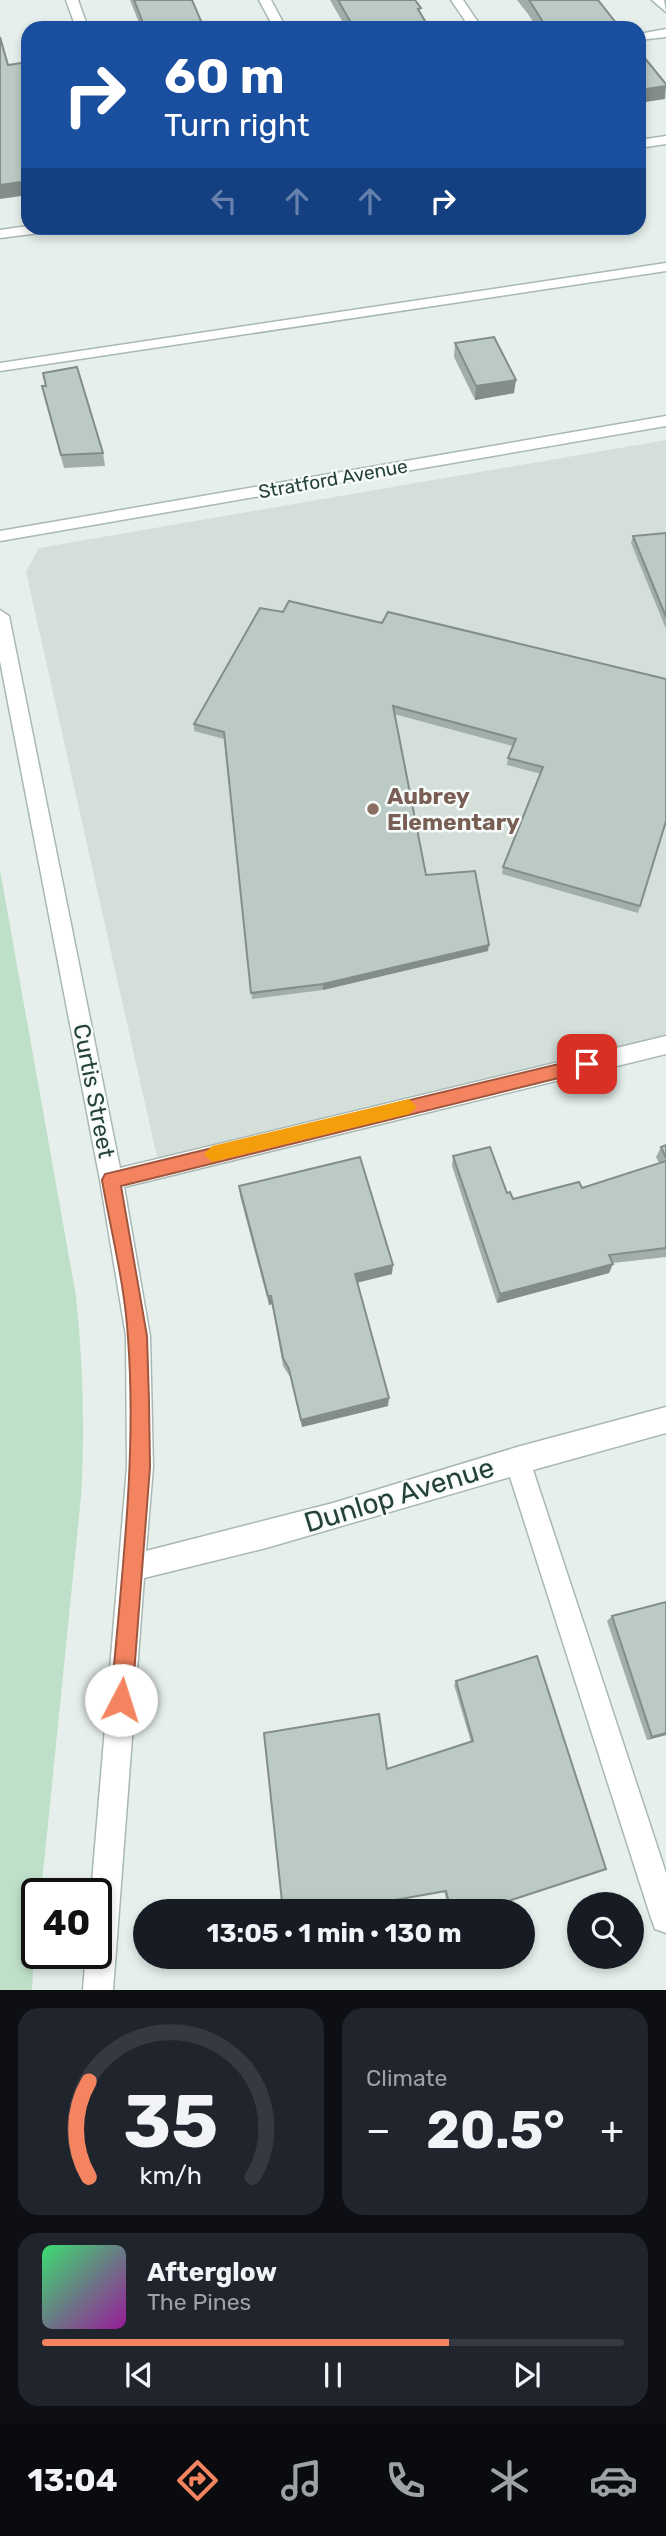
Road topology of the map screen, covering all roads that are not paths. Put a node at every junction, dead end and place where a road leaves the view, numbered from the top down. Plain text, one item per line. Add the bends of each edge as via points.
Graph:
1 (72, 0) edge
2 (265, 0) edge
3 (457, 0) edge
4 (658, 0) edge
5 (666, 9) edge
6 (80, 21) edge
7 (276, 21) edge
8 (471, 21) edge
9 (666, 33) edge
10 (646, 36) edge
11 (666, 140) edge
12 (646, 143) edge
13 (21, 231) edge
14 (0, 234) edge
15 (666, 267) edge
16 (0, 367) edge
17 (666, 421) edge
18 (0, 536) edge
19 (0, 616) edge
20 (666, 1045) edge
21 (111, 1180) junction
22 (666, 1420) edge
23 (517, 1460) junction
24 (132, 1567) junction
25 (666, 1918) edge
26 (98, 1990) edge

1 - 6 street
2 - 7 street
3 - 8 street
4 - 5 street
9 - 10 street
11 - 12 street
13 - 14 street
15 - 16 street
17 - 18 street, Stratford Avenue
19 - 21 street, Curtis Street
20 - 21 street
21 - 24 street, Curtis Street via 138,1336 140,1467
22 - 23 street, Dunlop Avenue
23 - 24 street, Dunlop Avenue via 240,1543
23 - 25 street
24 - 26 street, Curtis Street

